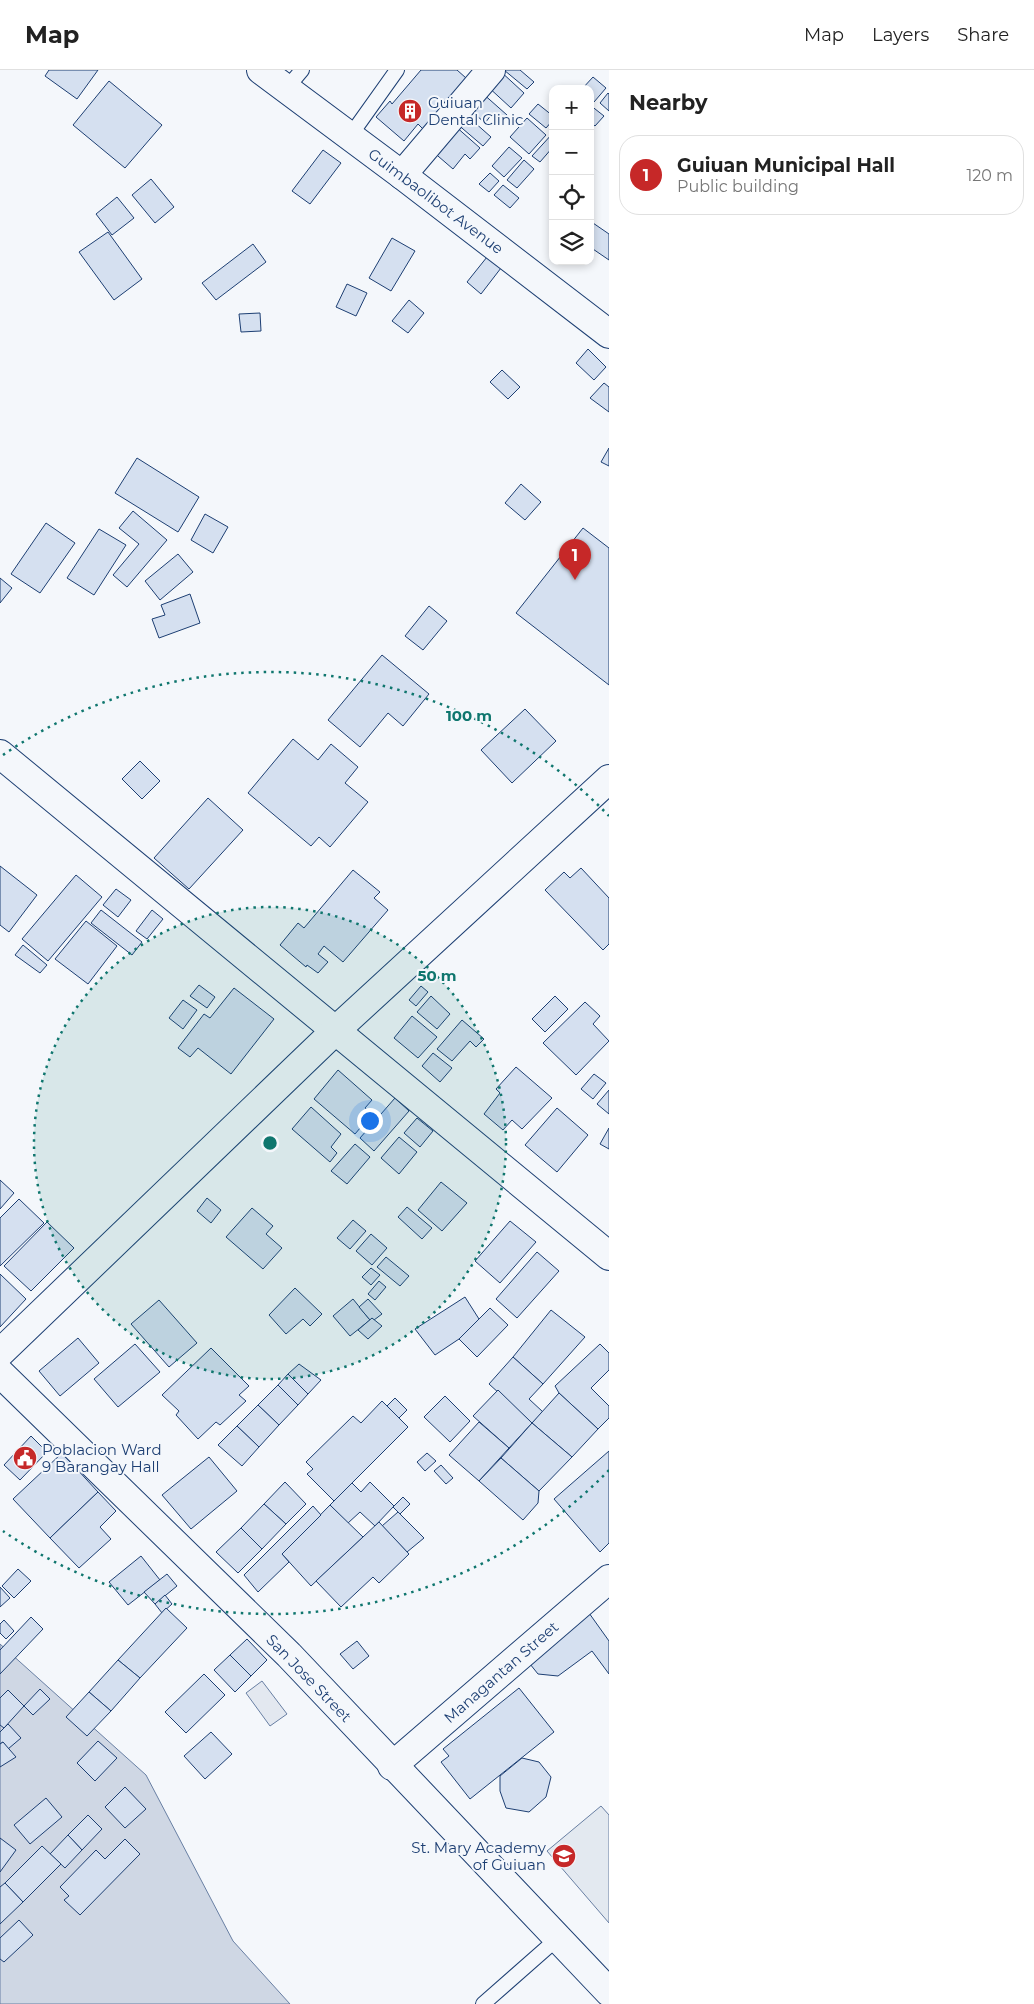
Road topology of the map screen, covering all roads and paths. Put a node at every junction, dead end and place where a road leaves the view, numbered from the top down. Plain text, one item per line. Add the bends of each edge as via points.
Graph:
1 (261, 70) edge
2 (397, 70) edge
3 (491, 70) edge
4 (294, 79) edge
5 (350, 136) junction
6 (402, 175) junction
7 (609, 334) edge
8 (0, 754) edge
9 (609, 779) edge
10 (335, 1031) junction
11 (609, 1256) edge
12 (0, 1353) edge
13 (0, 1373) edge
14 (609, 1579) edge
15 (392, 1766) junction
16 (558, 1938) junction
17 (609, 1992) edge
18 (483, 2004) edge

1 - 4 street, Guimbaolibot Avenue
2 - 5 lane
3 - 6 street
4 - 5 street, Guimbaolibot Avenue
5 - 6 street, Guimbaolibot Avenue
6 - 7 street, Guimbaolibot Avenue
8 - 10 street
9 - 10 street
10 - 11 street
10 - 12 street
13 - 15 street, San Jose Street via 289,1655
14 - 15 street, Managantan Street
15 - 16 street, San Jose Street
16 - 17 street, San Jose Street
16 - 18 lane

